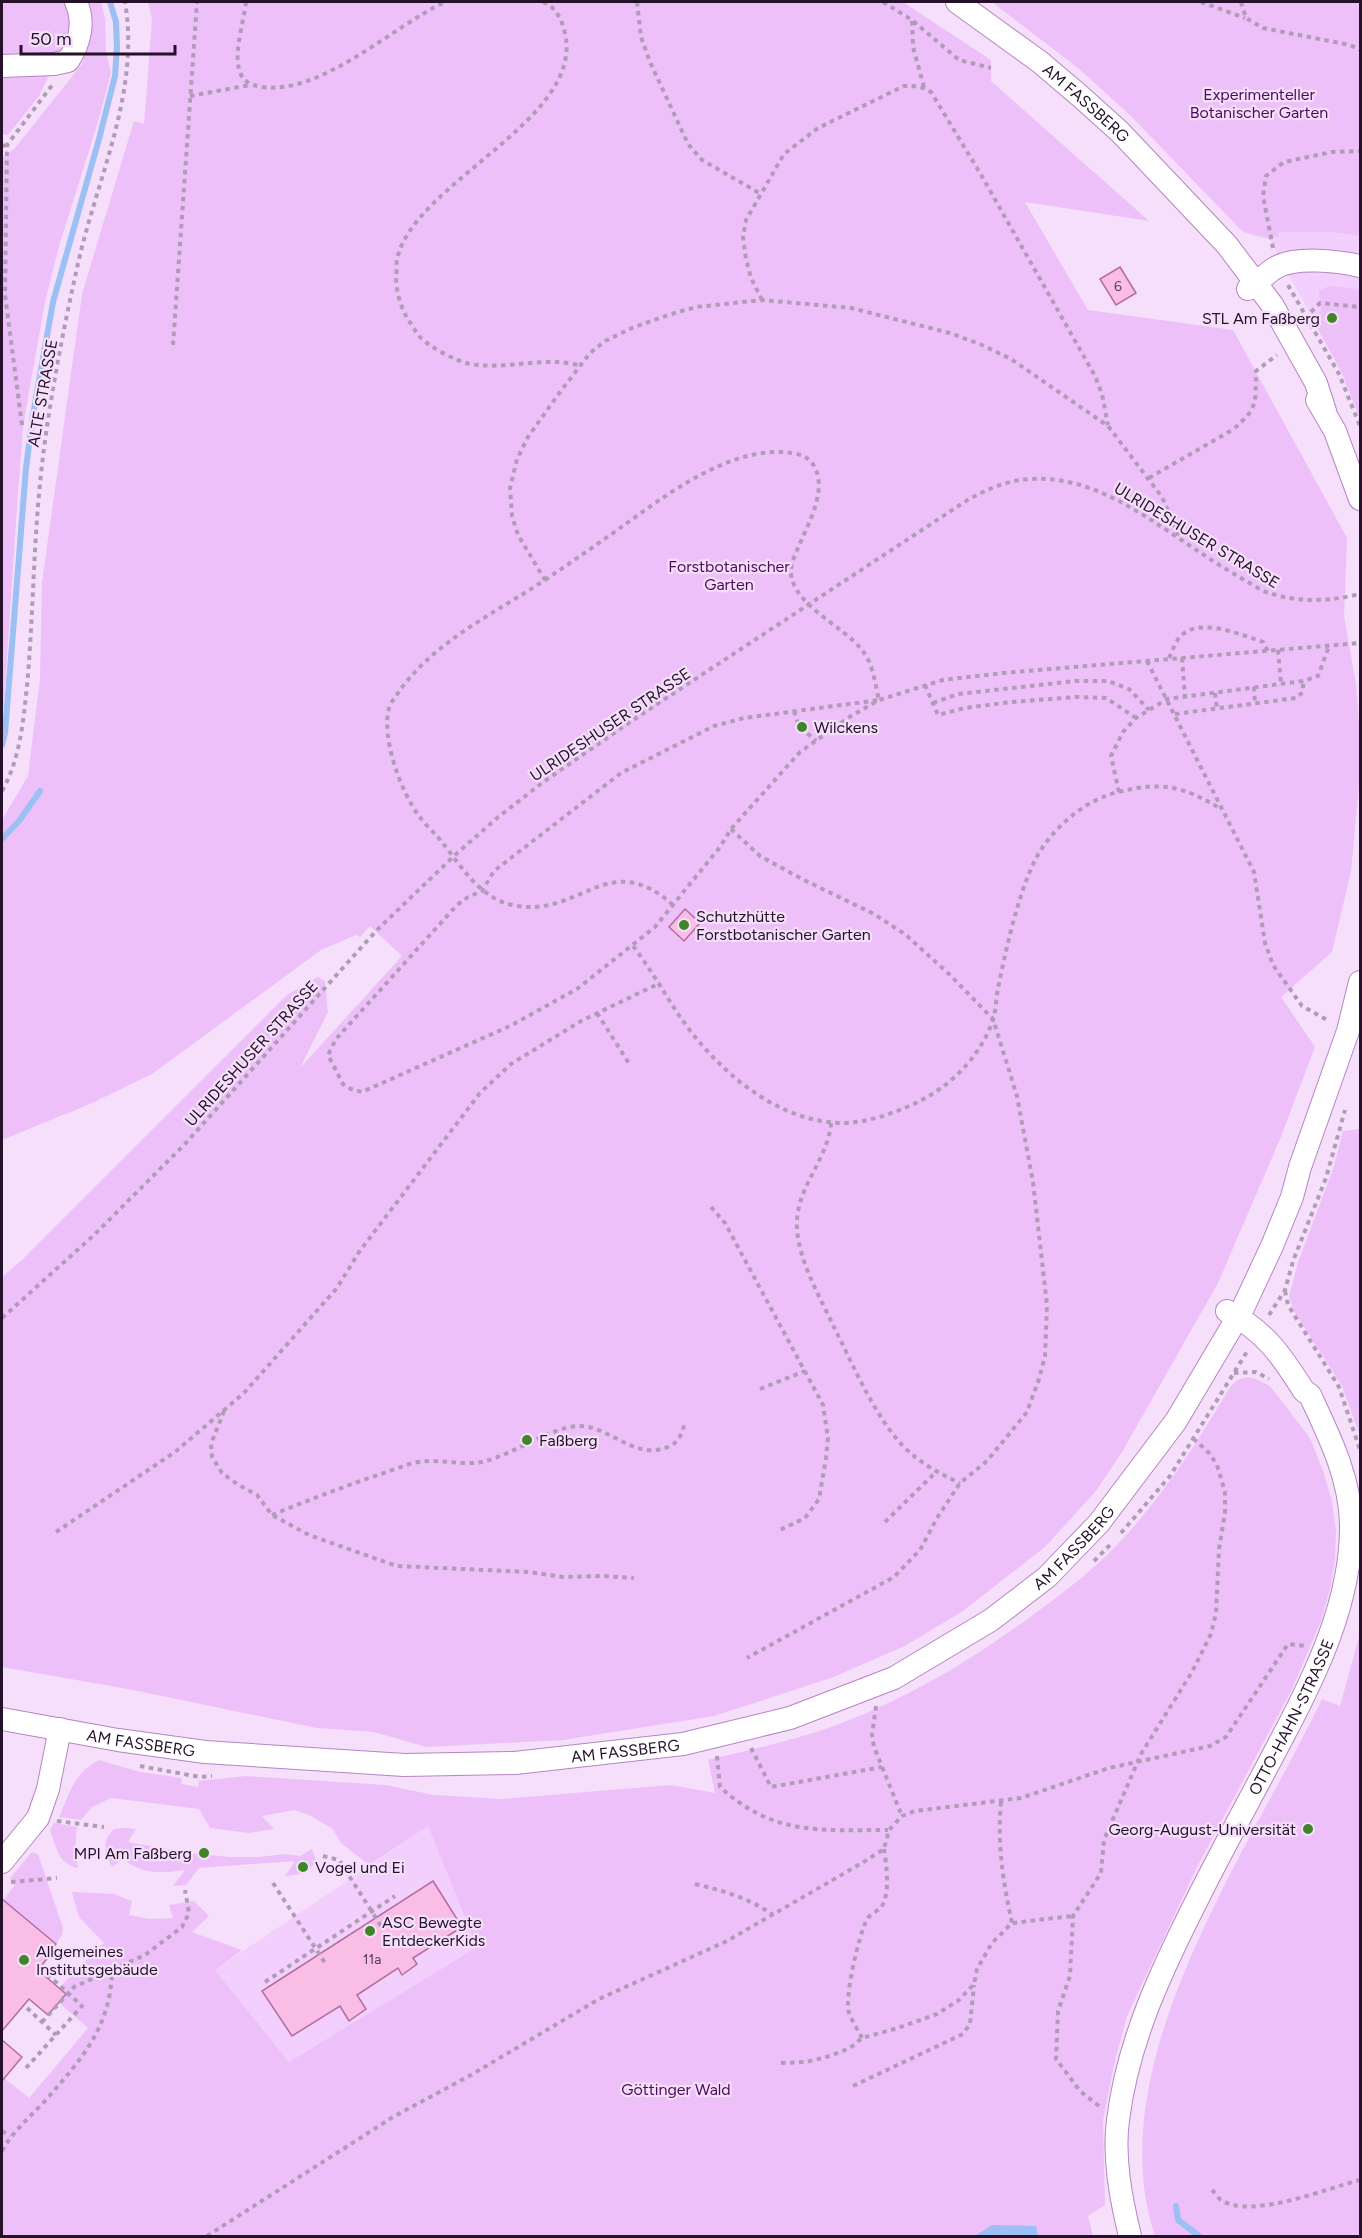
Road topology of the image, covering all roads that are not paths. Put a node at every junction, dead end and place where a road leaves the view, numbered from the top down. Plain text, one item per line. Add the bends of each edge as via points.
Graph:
1 (76, 2) edge
2 (957, 2) edge
3 (2, 66) edge
4 (1360, 266) edge
5 (1360, 272) edge
6 (1253, 286) junction
7 (1360, 499) edge
8 (1360, 982) edge
9 (1354, 1033) edge
10 (1235, 1309) junction
11 (1351, 1598) edge
12 (2, 1719) edge
13 (60, 1729) junction
14 (2, 1862) edge
15 (1130, 2236) edge

1 - 3 street via 80,35 68,61
2 - 6 street, AM FASSBERG via 1040,62 1120,132 1202,220
4 - 6 street via 1325,261 1278,266
5 - 6 street via 1310,272
6 - 7 street, AM FASSBERG via 1325,411
8 - 9 street, AM FASSBERG
9 - 10 street, AM FASSBERG via 1300,1167 1284,1194
10 - 11 street, OTTO-HAHN-STRASSE via 1272,1344 1310,1395 1341,1465 1351,1522
10 - 13 street, AM FASSBERG via 1168,1414 1151,1452 1099,1523 1055,1570 991,1620 894,1678 790,1718 683,1744 515,1763 457,1765 205,1752
11 - 15 street, OTTO-HAHN-STRASSE via 1212,1870 1144,2014 1127,2069 1118,2121 1118,2165
12 - 13 street, AM FASSBERG
13 - 14 street via 38,1818

